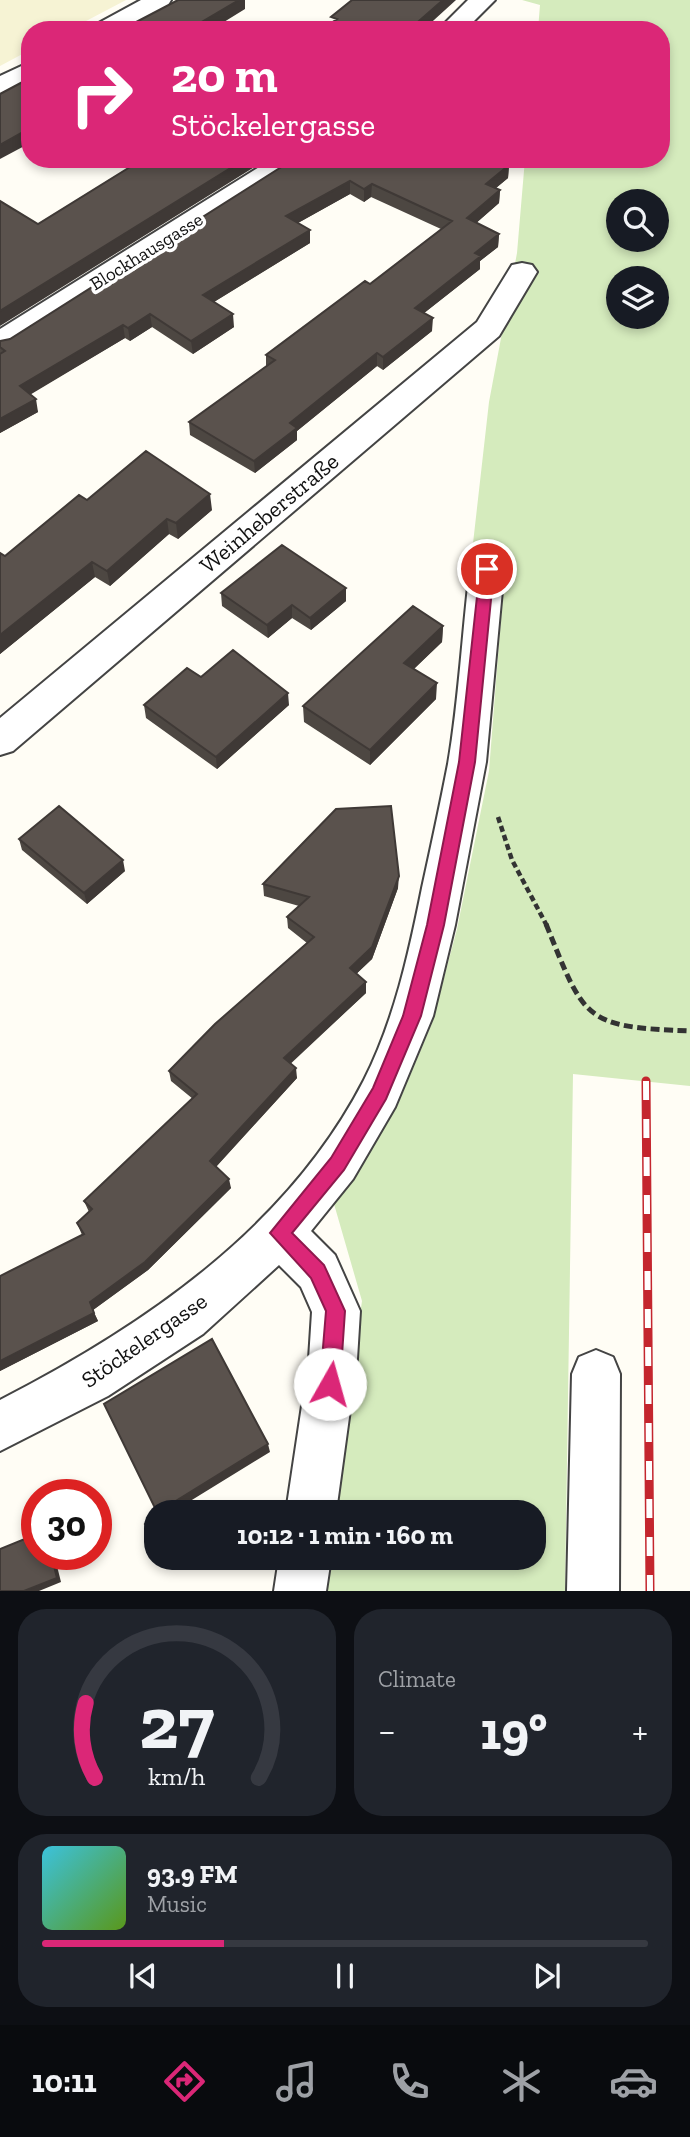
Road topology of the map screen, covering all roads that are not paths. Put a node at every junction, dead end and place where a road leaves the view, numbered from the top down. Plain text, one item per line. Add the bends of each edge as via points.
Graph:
1 (159, 0) edge
2 (483, 0) edge
3 (120, 21) edge
4 (460, 21) edge
5 (21, 75) edge
6 (0, 86) edge
7 (277, 168) edge
8 (522, 272) dead end
9 (0, 343) edge
10 (487, 569) dead end
11 (0, 740) edge
12 (279, 1233) junction
13 (596, 1374) dead end
14 (0, 1426) edge
15 (313, 1500) edge
16 (303, 1570) edge
17 (300, 1591) edge
18 (593, 1591) edge

1 - 3 street
2 - 4 street
5 - 6 street
7 - 9 street, Blockhausgasse
8 - 11 street, Weinheberstraße via 488,329
10 - 12 street, Stöckelergasse via 467,762 412,1016 380,1093 345,1152
12 - 14 street, Stöckelergasse via 186,1317 91,1379
12 - 15 street via 318,1271 335,1311 333,1359
13 - 18 street
16 - 17 street

